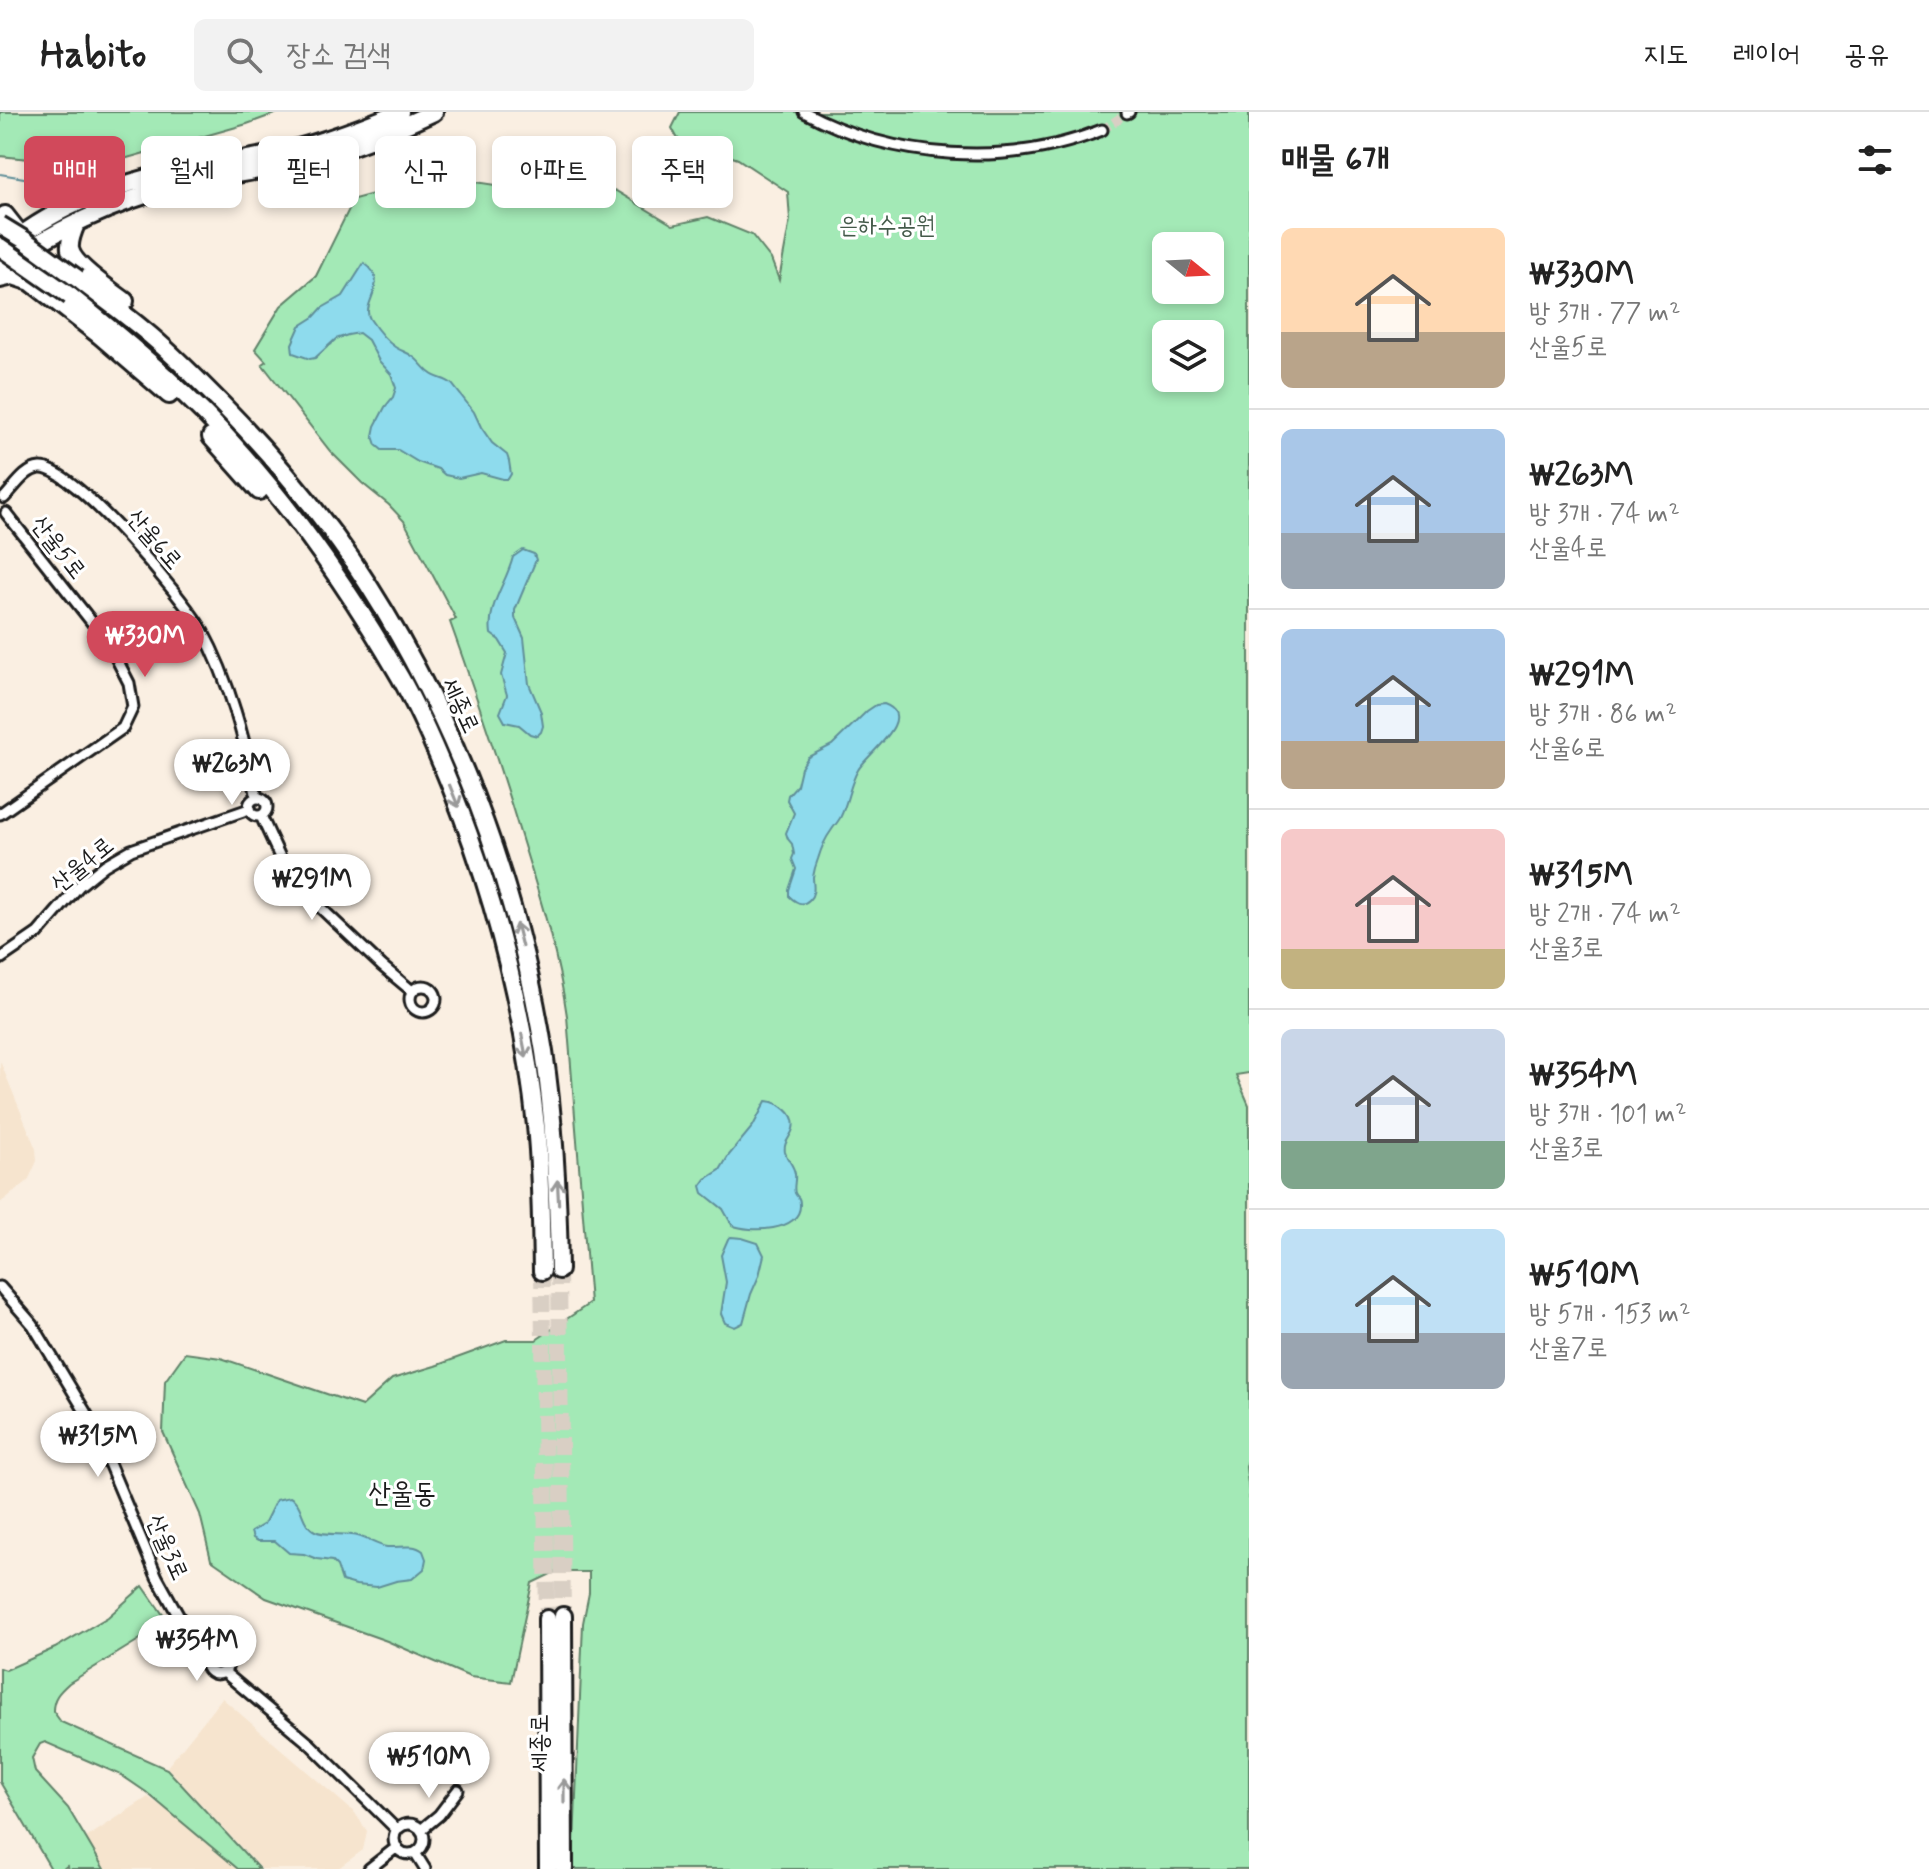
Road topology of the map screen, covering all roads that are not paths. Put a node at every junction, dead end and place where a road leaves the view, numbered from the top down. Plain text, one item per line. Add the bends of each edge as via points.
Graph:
1 (400, 112) edge
2 (434, 112) edge
3 (804, 112) edge
4 (1102, 130) tunnel mouth
5 (2, 217) edge
6 (43, 222) junction
7 (76, 224) junction
8 (11, 248) edge
9 (76, 260) junction
10 (0, 268) edge
11 (0, 279) edge
12 (31, 282) junction
13 (2, 498) edge
14 (3, 514) edge
15 (453, 744) junction
16 (436, 750) junction
17 (257, 798) junction
18 (249, 809) junction
19 (0, 814) edge
20 (261, 816) junction
21 (0, 959) edge
22 (412, 991) dead end
23 (559, 1270) tunnel mouth
24 (542, 1271) tunnel mouth
25 (0, 1287) edge
26 (208, 1656) junction
27 (224, 1672) junction
28 (458, 1790) dead end
29 (397, 1830) junction
30 (421, 1830) junction
31 (397, 1847) junction
32 (415, 1853) junction
33 (369, 1869) edge
34 (425, 1869) edge
35 (548, 1869) edge
36 (564, 1869) edge

1 - 6 highway via 304,146 126,185
2 - 7 highway via 331,154 176,186
3 - 4 street via 878,141 952,153 1043,147
5 - 6 highway
5 - 8 highway via 16,229
5 - 15 highway, 세종로, bridge via 23,239 147,332 259,442 352,560 419,672
6 - 8 highway
7 - 8 highway
7 - 9 highway via 70,244
8 - 9 highway via 47,249
8 - 10 highway
8 - 12 highway
8 - 16 highway, 세종로, bridge via 132,346 242,454 331,568 401,679
9 - 15 highway via 176,346 310,490 410,643
11 - 12 highway via 13,276
12 - 16 highway via 159,386 270,503 388,669
13 - 14 street via 8,505
13 - 17 street, 산울6로 via 31,470 44,467 90,499 160,574 202,630 226,683
14 - 19 street, 산울5로 via 109,644 129,683 133,707 123,728
23 -> 15 highway, 세종로 via 544,1052 509,895
16 -> 24 highway, 세종로 via 491,901 527,1058 536,1126
17 - 18 street
17 - 20 street via 266,804
18 - 20 street
18 - 21 street, 산울4로 via 131,850 105,865 38,933
20 - 22 street via 285,868 306,894
25 - 26 street, 산울3로 via 33,1325 92,1423 157,1577
26 - 27 street via 210,1672
26 - 27 street via 225,1655
27 - 29 street via 311,1745
28 - 30 street
29 - 30 street via 409,1824
29 - 31 street
30 - 32 street via 424,1841
31 - 32 street
31 - 33 street
32 - 34 street
36 -> 35 highway, 세종로 via 555,1618

